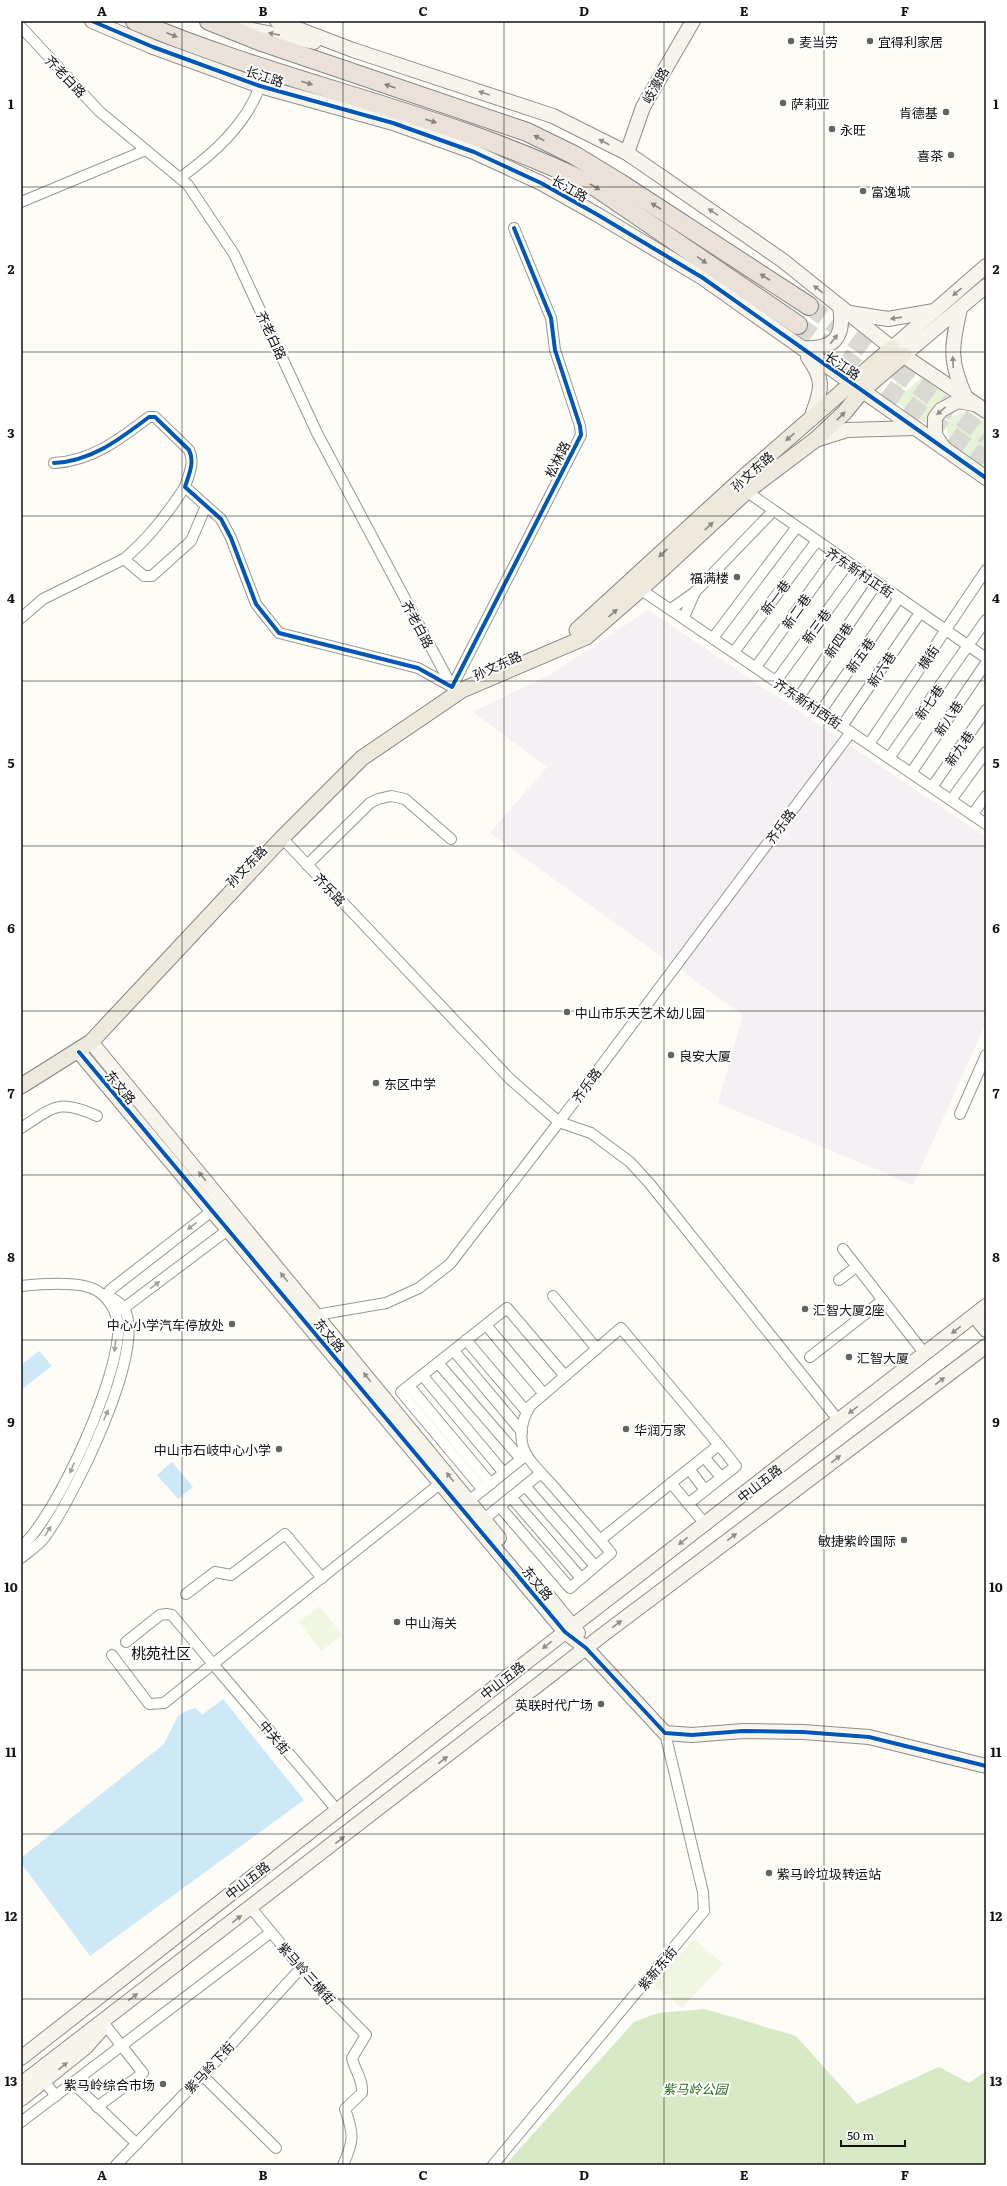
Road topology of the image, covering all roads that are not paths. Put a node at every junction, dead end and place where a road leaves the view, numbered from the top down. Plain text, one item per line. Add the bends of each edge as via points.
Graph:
1 (92, 21) edge
2 (135, 21) edge
3 (277, 21) edge
4 (693, 21) edge
5 (211, 22) edge
6 (21, 27) edge
7 (353, 50) junction
8 (207, 67) junction
9 (287, 77) junction
10 (260, 86) junction
11 (146, 150) junction
12 (627, 153) junction
13 (180, 178) junction
14 (21, 202) edge
15 (514, 228) dead end
16 (986, 266) edge
17 (986, 286) edge
18 (809, 306) tunnel mouth
19 (960, 309) junction
20 (844, 310) junction
21 (934, 311) junction
22 (798, 325) tunnel mouth
23 (801, 348) junction
24 (898, 351) junction
25 (857, 387) junction
26 (976, 405) edge
27 (811, 419) junction
28 (915, 428) junction
29 (815, 440) junction
30 (944, 449) junction
31 (54, 463) dead end
32 (986, 478) edge
33 (184, 487) junction
34 (741, 488) junction
35 (206, 506) junction
36 (772, 512) junction
37 (796, 528) junction
38 (816, 542) junction
39 (836, 555) junction
40 (124, 558) junction
41 (857, 570) junction
42 (986, 570) edge
43 (877, 583) junction
44 (636, 586) junction
45 (695, 592) junction
46 (899, 598) junction
47 (671, 609) junction
48 (920, 612) junction
49 (684, 617) junction
50 (21, 618) edge
51 (986, 620) edge
52 (946, 630) junction
53 (713, 638) junction
54 (968, 645) junction
55 (734, 652) junction
56 (986, 658) edge
57 (986, 663) edge
58 (756, 667) junction
59 (776, 681) junction
60 (453, 690) junction
61 (799, 697) junction
62 (986, 710) edge
63 (821, 711) junction
64 (847, 729) junction
65 (869, 744) junction
66 (986, 752) edge
67 (889, 758) junction
68 (911, 773) junction
69 (932, 787) junction
70 (986, 796) edge
71 (951, 800) junction
72 (972, 815) junction
73 (986, 824) edge
74 (282, 838) junction
75 (451, 839) dead end
76 (307, 865) junction
77 (91, 1042) junction
78 (79, 1052) junction
79 (986, 1055) edge
80 (21, 1078) edge
81 (21, 1086) edge
82 (960, 1114) dead end
83 (97, 1116) dead end
84 (559, 1122) junction
85 (21, 1128) edge
86 (218, 1206) junction
87 (234, 1226) junction
88 (843, 1249) dead end
89 (856, 1266) junction
90 (839, 1280) dead end
91 (21, 1286) edge
92 (97, 1290) junction
93 (107, 1295) junction
94 (553, 1296) dead end
95 (883, 1300) junction
96 (986, 1306) edge
97 (112, 1307) junction
98 (124, 1308) junction
99 (316, 1315) junction
100 (975, 1316) junction
101 (486, 1325) junction
102 (986, 1330) edge
103 (466, 1340) junction
104 (986, 1346) edge
105 (597, 1349) junction
106 (454, 1351) junction
107 (925, 1354) junction
108 (810, 1357) dead end
109 (438, 1363) junction
110 (422, 1376) junction
111 (565, 1376) junction
112 (544, 1394) junction
113 (526, 1412) junction
114 (839, 1421) junction
115 (522, 1432) junction
116 (719, 1445) junction
117 (524, 1457) junction
118 (704, 1457) junction
119 (688, 1469) junction
120 (504, 1473) junction
121 (541, 1473) junction
122 (721, 1477) junction
123 (441, 1483) junction
124 (671, 1483) junction
125 (525, 1486) junction
126 (487, 1487) junction
127 (705, 1490) junction
128 (511, 1497) junction
129 (469, 1501) junction
130 (688, 1504) junction
131 (500, 1506) junction
132 (484, 1519) junction
133 (705, 1524) junction
134 (600, 1540) junction
135 (21, 1547) edge
136 (21, 1558) edge
137 (595, 1566) junction
138 (322, 1578) junction
139 (581, 1578) junction
140 (186, 1594) dead end
141 (569, 1629) junction
142 (126, 1642) dead end
143 (586, 1648) junction
144 (112, 1655) dead end
145 (213, 1664) junction
146 (665, 1733) junction
147 (986, 1766) edge
148 (336, 1810) junction
149 (251, 1908) junction
150 (270, 1933) junction
151 (301, 1968) junction
152 (90, 2003) junction
153 (102, 2021) junction
154 (21, 2046) edge
155 (21, 2058) edge
156 (202, 2075) junction
157 (44, 2081) junction
158 (73, 2083) junction
159 (21, 2084) edge
160 (56, 2096) junction
161 (21, 2099) edge
162 (97, 2107) junction
163 (21, 2122) edge
164 (137, 2144) junction
165 (276, 2148) dead end
166 (116, 2165) edge
167 (343, 2165) edge
168 (492, 2165) edge

1 - 8 main road, 长江路
2 -> 9 highway, 长江路
3 - 7 main road
4 - 12 main road, 岐濠路 via 643,106
7 -> 5 main road
18 -> 5 highway via 620,183 574,155 527,132 259,41
6 - 11 street, 齐老白路 via 100,111
12 -> 7 main road via 553,116
8 - 9 main road
8 - 10 main road, 长江路
9 -> 22 highway, 长江路 via 452,128 560,169 594,186
10 - 13 street via 253,105 226,138 205,160
10 - 23 main road, 长江路 via 392,123 474,152 541,183 703,278
11 - 13 street, 齐老白路
11 - 14 street
20 -> 12 main road via 782,260
13 - 60 street, 齐老白路 via 188,185 234,254 317,434
15 - 60 street, 松林路 via 551,318 555,350 581,435
16 -> 21 main road, 孙文东路
17 - 19 main road, 孙文东路
19 - 24 main road, 孙文东路
26 -> 19 main road via 957,378 952,361
21 -> 20 main road via 888,319
23 -> 20 main road via 820,349 831,344 843,323
20 - 24 main road
21 - 24 main road, 孙文东路
23 - 25 main road, 长江路
23 - 27 main road via 815,367 822,383
24 - 25 main road, 孙文东路
24 - 26 main road
25 - 27 main road, 孙文东路
25 - 28 main road, 长江路
29 -> 25 main road, 孙文东路 via 844,414
26 -> 30 main road via 958,401 941,410 935,418 936,435
27 -> 34 main road, 孙文东路
28 - 29 main road via 847,430
28 - 30 main road, 长江路
29 - 34 main road, 孙文东路
30 - 32 main road, 长江路
31 - 33 street via 69,462 93,454 115,443 152,416 189,450 192,456 192,469
33 - 35 street
33 - 40 street via 161,522
34 - 36 street, 齐东新村正街
34 - 44 main road, 孙文东路
35 - 40 street via 191,541 152,576 144,576
35 - 60 street via 221,519 231,538 256,604 279,633 418,668
36 - 37 street, 齐东新村正街
36 - 45 street
37 - 38 street, 齐东新村正街
37 - 53 street
38 - 39 street, 齐东新村正街
38 - 55 street, 新一巷
39 - 41 street, 齐东新村正街
39 - 58 street, 新二巷
40 - 50 street via 44,599
41 - 43 street, 齐东新村正街
41 - 59 street, 新三巷
42 - 52 street, 横街
43 - 46 street, 齐东新村正街
43 - 61 street, 新四巷
44 - 47 street, 齐东新村西街
44 - 60 main road, 孙文东路 via 586,637
45 - 47 street
45 - 49 street
46 - 48 street, 齐东新村正街
46 - 63 street, 新五巷
47 - 49 street, 齐东新村西街
48 - 52 street, 齐东新村正街
48 - 64 street, 新六巷
49 - 53 street, 齐东新村西街
51 - 54 street, 新七巷
52 - 54 street, 齐东新村正街
52 - 65 street, 横街
53 - 55 street, 齐东新村西街
54 - 56 street, 齐东新村正街
54 - 67 street, 新七巷
55 - 58 street, 齐东新村西街
57 - 68 street, 新八巷
58 - 59 street, 齐东新村西街
59 - 61 street, 齐东新村西街
60 - 74 main road, 孙文东路 via 362,758
60 - 80 main road, 孙文东路 via 356,751 86,1036
61 - 63 street, 齐东新村西街
62 - 69 street, 新九巷
63 - 64 street, 齐东新村西街
64 - 65 street, 齐东新村西街
64 - 84 street, 齐乐路
65 - 67 street, 齐东新村西街
66 - 71 street
67 - 68 street, 齐东新村西街
68 - 69 street, 齐东新村西街
69 - 71 street, 齐东新村西街
70 - 72 street
71 - 72 street, 齐东新村西街
72 - 73 street, 齐东新村西街
74 - 76 street, 齐乐路
74 - 77 main road, 孙文东路
75 - 76 street via 405,799 391,796 370,804
76 - 84 street, 齐乐路 via 510,1079
77 - 78 main road, 孙文东路
86 -> 77 main road, 东文路
78 - 81 main road, 孙文东路
78 - 86 main road, 东文路
79 - 82 street
83 - 85 street via 80,1109 56,1106
84 - 99 street via 450,1264 419,1288 386,1303
84 - 114 street via 591,1133 630,1162
86 - 87 main road, 东文路
86 -> 93 street via 110,1290
98 -> 87 street
99 -> 87 main road, 东文路
87 - 123 main road, 东文路
88 - 89 street
89 - 90 street
89 - 95 street
91 - 92 street via 70,1284
92 - 93 street
92 - 97 street
93 - 97 street
93 - 98 street
94 - 105 street
95 - 107 street
95 - 108 street
96 - 100 main road, 中山五路
97 - 98 street
97 -> 135 street via 118,1326 114,1362 100,1405 65,1485 36,1532
136 -> 98 street via 42,1540 77,1484 113,1399 124,1363 128,1326
129 -> 99 main road, 东文路
100 - 102 main road
100 -> 107 main road, 中山五路
101 - 103 street
101 - 111 street via 507,1308
101 - 112 street
103 - 106 street
103 - 113 street
143 -> 104 main road, 中山五路
105 - 111 street
105 - 116 street via 621,1328
106 - 109 street
106 - 115 street
107 -> 114 main road, 中山五路
109 - 110 street
109 - 117 street
110 - 120 street
110 - 126 street via 409,1386
111 - 112 street
112 - 113 street
113 - 115 street
114 - 133 main road, 中山五路
115 - 117 street
116 - 118 street
116 - 122 street via 736,1466
117 - 120 street
117 - 121 street
118 - 119 street
118 - 122 street
119 - 124 street
119 - 127 street
120 - 126 street
121 - 125 street
121 - 134 street
122 - 127 street
123 - 138 street
123 - 141 main road, 东文路
124 - 130 street
124 - 134 street
125 - 128 street
125 - 137 street
126 - 129 street
127 - 130 street
128 - 131 street
128 - 139 street
129 - 132 main road, 东文路
130 - 133 street
131 - 132 street
131 - 139 street via 570,1588
132 - 141 main road, 东文路
133 -> 141 main road, 中山五路
134 - 137 street via 611,1553
137 - 139 street
138 - 140 street via 285,1534 230,1574 215,1572
138 - 145 street
141 - 143 main road
141 -> 148 main road, 中山五路
142 - 145 street, 中关街 via 160,1615 172,1615
143 - 146 main road
149 -> 143 main road, 中山五路
144 - 145 street via 149,1704 164,1703
145 - 148 street, 中关街
146 - 147 main road via 692,1735 743,1731 802,1732 869,1737
146 - 168 street, 紫新东街 via 703,1892 704,1911
148 - 152 main road, 中山五路
149 - 150 street, 紫马岭三横街
153 -> 149 main road, 中山五路
150 - 151 street, 紫马岭三横街
150 - 158 street
151 - 156 street, 紫马岭下街
151 - 167 street, 紫马岭三横街 via 366,2034 352,2058 362,2093 344,2109 352,2136 351,2148
152 - 154 main road via 67,2011
152 - 155 main road, 中山五路
157 -> 153 main road, 中山五路 via 95,2038
153 - 159 main road, 中山五路
153 - 162 street via 143,2073
156 - 164 street, 紫马岭下街
156 - 165 street
157 - 160 street
157 - 161 main road, 中山五路
158 - 160 street
158 - 162 street
160 - 163 street
162 - 164 street
164 - 166 street, 紫马岭下街

